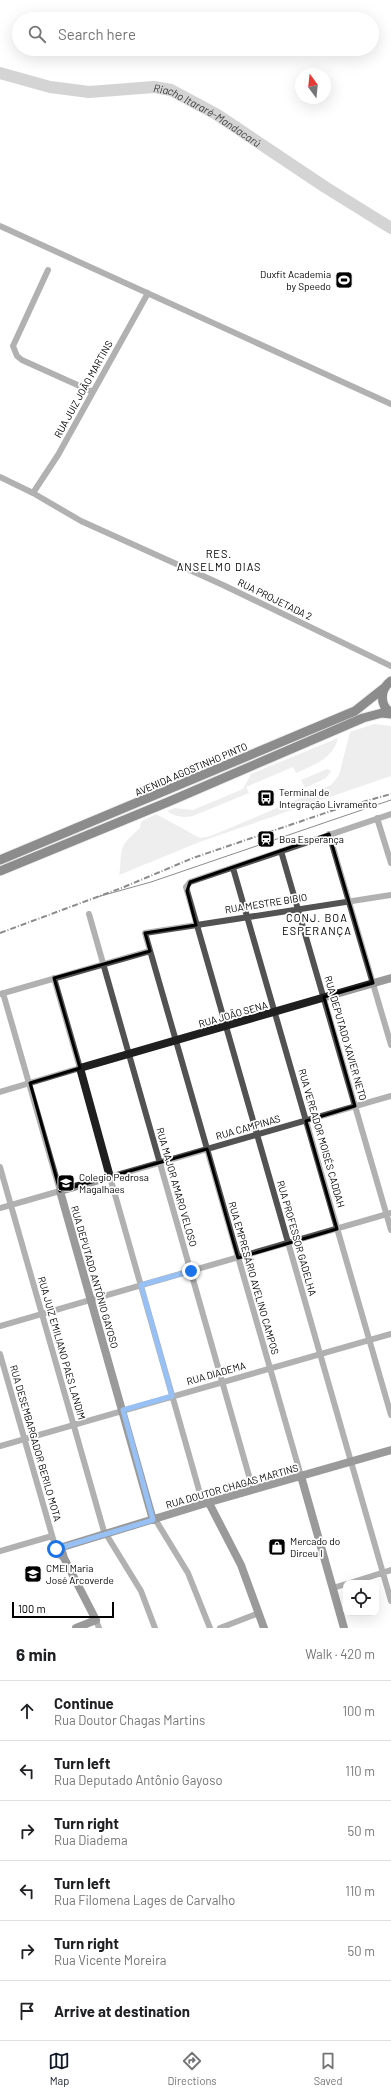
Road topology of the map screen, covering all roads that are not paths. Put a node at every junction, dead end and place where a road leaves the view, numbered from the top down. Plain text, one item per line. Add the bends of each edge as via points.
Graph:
1 (0, 226) edge
2 (48, 270) dead end
3 (148, 294) junction
4 (93, 392) junction
5 (391, 404) edge
6 (0, 477) edge
7 (33, 493) junction
8 (391, 666) edge
9 (389, 681) edge
10 (391, 714) edge
11 (391, 814) edge
12 (377, 818) junction
13 (329, 834) junction
14 (281, 851) junction
15 (0, 860) edge
16 (391, 863) edge
17 (233, 868) junction
18 (0, 871) edge
19 (391, 895) edge
20 (349, 900) junction
21 (298, 909) junction
22 (89, 914) dead end
23 (247, 916) junction
24 (196, 924) junction
25 (145, 933) joint
26 (150, 951) junction
27 (103, 964) junction
28 (54, 978) junction
29 (391, 978) edge
30 (373, 984) junction
31 (2, 993) edge
32 (324, 998) junction
33 (275, 1012) junction
34 (227, 1026) junction
35 (176, 1041) junction
36 (391, 1045) edge
37 (129, 1054) junction
38 (80, 1068) junction
39 (30, 1083) junction
40 (0, 1092) edge
41 (391, 1096) edge
42 (355, 1106) junction
43 (306, 1121) junction
44 (258, 1134) junction
45 (207, 1149) junction
46 (160, 1162) junction
47 (0, 1167) edge
48 (110, 1177) junction
49 (60, 1191) junction
50 (11, 1205) junction
51 (0, 1208) edge
52 (389, 1214) edge
53 (337, 1229) junction
54 (391, 1230) edge
55 (289, 1243) junction
56 (238, 1258) junction
57 (191, 1271) junction
58 (141, 1285) junction
59 (92, 1299) junction
60 (42, 1314) junction
61 (0, 1326) edge
62 (391, 1334) edge
63 (369, 1340) junction
64 (0, 1354) edge
65 (320, 1354) junction
66 (270, 1368) junction
67 (223, 1382) junction
68 (172, 1396) junction
69 (123, 1410) junction
70 (391, 1415) edge
71 (73, 1425) junction
72 (24, 1439) junction
73 (0, 1446) edge
74 (391, 1450) edge
75 (351, 1461) junction
76 (301, 1476) junction
77 (253, 1490) junction
78 (206, 1503) junction
79 (154, 1520) junction
80 (105, 1534) junction
81 (52, 1536) junction
82 (58, 1548) junction
83 (0, 1551) edge
84 (391, 1570) edge
85 (383, 1573) junction
86 (360, 1580) edge
87 (343, 1585) edge
88 (333, 1588) junction
89 (391, 1601) edge
90 (89, 1606) junction
91 (259, 1613) junction
92 (97, 1624) edge
93 (79, 1627) edge
94 (155, 1628) edge
95 (210, 1628) edge
96 (220, 1628) edge
97 (264, 1628) edge
98 (344, 1628) edge

1 - 3 street
2 - 4 street via 13,346 14,351 22,360
3 - 4 street, RUA JUIZ JOÃO MARTINS
3 - 5 street
4 - 7 street, RUA JUIZ JOÃO MARTINS via 58,455
6 - 7 street, RUA PROJETADA 2
7 - 8 street, RUA PROJETADA 2 via 81,521 223,585
9 - 10 main road via 382,700
9 - 15 main road, AVENIDA AGOSTINHO PINTO via 355,711
10 - 18 main road, AVENIDA AGOSTINHO PINTO via 382,713 363,718
11 - 12 street
12 - 13 street
12 - 16 street
13 - 14 street
13 - 20 street
14 - 17 street
14 - 21 street, RUA DEPUTADO XAVIER NETO
17 - 23 street, RUA VEREADOR MOISÉS CADDAH
17 - 24 street, RUA PROFESSOR GADELHA via 188,884 187,890
19 - 20 street, RUA MESTRE BIBIO
20 - 21 street, RUA MESTRE BIBIO
20 - 30 street
21 - 23 street, RUA MESTRE BIBIO
21 - 32 street, RUA DEPUTADO XAVIER NETO
22 - 27 street, RUA MAJOR AMARO VELOSO
23 - 24 street, RUA MESTRE BIBIO
23 - 33 street, RUA VEREADOR MOISÉS CADDAH
24 - 25 street, RUA MESTRE BIBIO
24 - 34 street, RUA PROFESSOR GADELHA
25 - 26 street, RUA EMPRESÁRIO AVELINO CAMPOS
26 - 27 street
26 - 35 street, RUA EMPRESÁRIO AVELINO CAMPOS
27 - 28 street
27 - 37 street, RUA MAJOR AMARO VELOSO
28 - 31 street
28 - 38 street
29 - 30 street, RUA JOÃO SENA
30 - 32 street, RUA JOÃO SENA
30 - 36 street
31 - 39 street, RUA DEPUTADO ANTÔNIO GAYOSO
32 - 33 street, RUA JOÃO SENA
32 - 42 street, RUA DEPUTADO XAVIER NETO
33 - 34 street, RUA JOÃO SENA
33 - 43 street, RUA VEREADOR MOISÉS CADDAH
34 - 35 street, RUA JOÃO SENA
34 - 44 street, RUA PROFESSOR GADELHA
35 - 37 street, RUA JOÃO SENA
35 - 45 street, RUA EMPRESÁRIO AVELINO CAMPOS
37 - 38 street, RUA JOÃO SENA
37 - 46 street, RUA MAJOR AMARO VELOSO
38 - 39 street
38 - 48 street
39 - 40 street
39 - 49 street, RUA DEPUTADO ANTÔNIO GAYOSO
41 - 42 street, RUA CAMPINAS
42 - 43 street, RUA CAMPINAS
42 - 52 street, RUA DEPUTADO XAVIER NETO
43 - 44 street, RUA CAMPINAS
43 - 53 street, RUA VEREADOR MOISÉS CADDAH
44 - 45 street, RUA CAMPINAS
44 - 55 street, RUA PROFESSOR GADELHA
45 - 46 street, RUA CAMPINAS
45 - 56 street, RUA EMPRESÁRIO AVELINO CAMPOS
46 - 48 street, RUA CAMPINAS
46 - 57 street, RUA MAJOR AMARO VELOSO
47 - 50 street, RUA JUIZ EMILIANO PAES LANDIM
48 - 49 street
48 - 58 street
49 - 50 street
49 - 59 street, RUA DEPUTADO ANTÔNIO GAYOSO
50 - 51 street
50 - 60 street, RUA JUIZ EMILIANO PAES LANDIM
52 - 53 street
52 - 54 street, RUA DEPUTADO XAVIER NETO
53 - 55 street
53 - 63 street, RUA VEREADOR MOISÉS CADDAH
55 - 56 street
55 - 65 street, RUA PROFESSOR GADELHA
56 - 57 street
56 - 66 street, RUA EMPRESÁRIO AVELINO CAMPOS
57 - 58 street
57 - 67 street, RUA MAJOR AMARO VELOSO
58 - 59 street
58 - 68 street
59 - 60 street
59 - 69 street, RUA DEPUTADO ANTÔNIO GAYOSO
60 - 61 street
60 - 71 street, RUA JUIZ EMILIANO PAES LANDIM
62 - 63 street, RUA DIADEMA
63 - 65 street, RUA DIADEMA
63 - 70 street, RUA VEREADOR MOISÉS CADDAH
64 - 72 street, RUA DESEMBARGADOR BERILO MOTA
65 - 66 street, RUA DIADEMA
65 - 75 street, RUA PROFESSOR GADELHA
66 - 67 street, RUA DIADEMA
66 - 76 street, RUA EMPRESÁRIO AVELINO CAMPOS
67 - 68 street, RUA DIADEMA
67 - 77 street, RUA MAJOR AMARO VELOSO
68 - 69 street, RUA DIADEMA
68 - 78 street
69 - 71 street, RUA DIADEMA
69 - 79 street, RUA DEPUTADO ANTÔNIO GAYOSO
71 - 72 street, RUA DIADEMA
71 - 80 street, RUA JUIZ EMILIANO PAES LANDIM
72 - 73 street, RUA DIADEMA
72 - 81 street, RUA DESEMBARGADOR BERILO MOTA
74 - 75 street, RUA DOUTOR CHAGAS MARTINS
75 - 76 street, RUA DOUTOR CHAGAS MARTINS
75 - 85 street, RUA PROFESSOR GADELHA
76 - 77 street, RUA DOUTOR CHAGAS MARTINS
76 - 88 street, RUA EMPRESÁRIO AVELINO CAMPOS
77 - 78 street, RUA DOUTOR CHAGAS MARTINS
78 - 79 street, RUA DOUTOR CHAGAS MARTINS
78 - 91 street via 238,1559
79 - 80 street, RUA DOUTOR CHAGAS MARTINS
79 - 95 street, RUA DEPUTADO ANTÔNIO GAYOSO via 188,1573
80 - 82 street, RUA DOUTOR CHAGAS MARTINS
80 - 94 street, RUA JUIZ EMILIANO PAES LANDIM via 141,1591
81 - 82 street, RUA DESEMBARGADOR BERILO MOTA
81 - 83 street
82 - 90 street, RUA DESEMBARGADOR BERILO MOTA
84 - 85 street
85 - 86 street
85 - 89 street, RUA PROFESSOR GADELHA
87 - 88 street
88 - 98 street, RUA EMPRESÁRIO AVELINO CAMPOS
90 - 92 street, RUA DESEMBARGADOR BERILO MOTA
90 - 93 street via 89,1615
91 - 96 street
91 - 97 street
92 - 93 street

